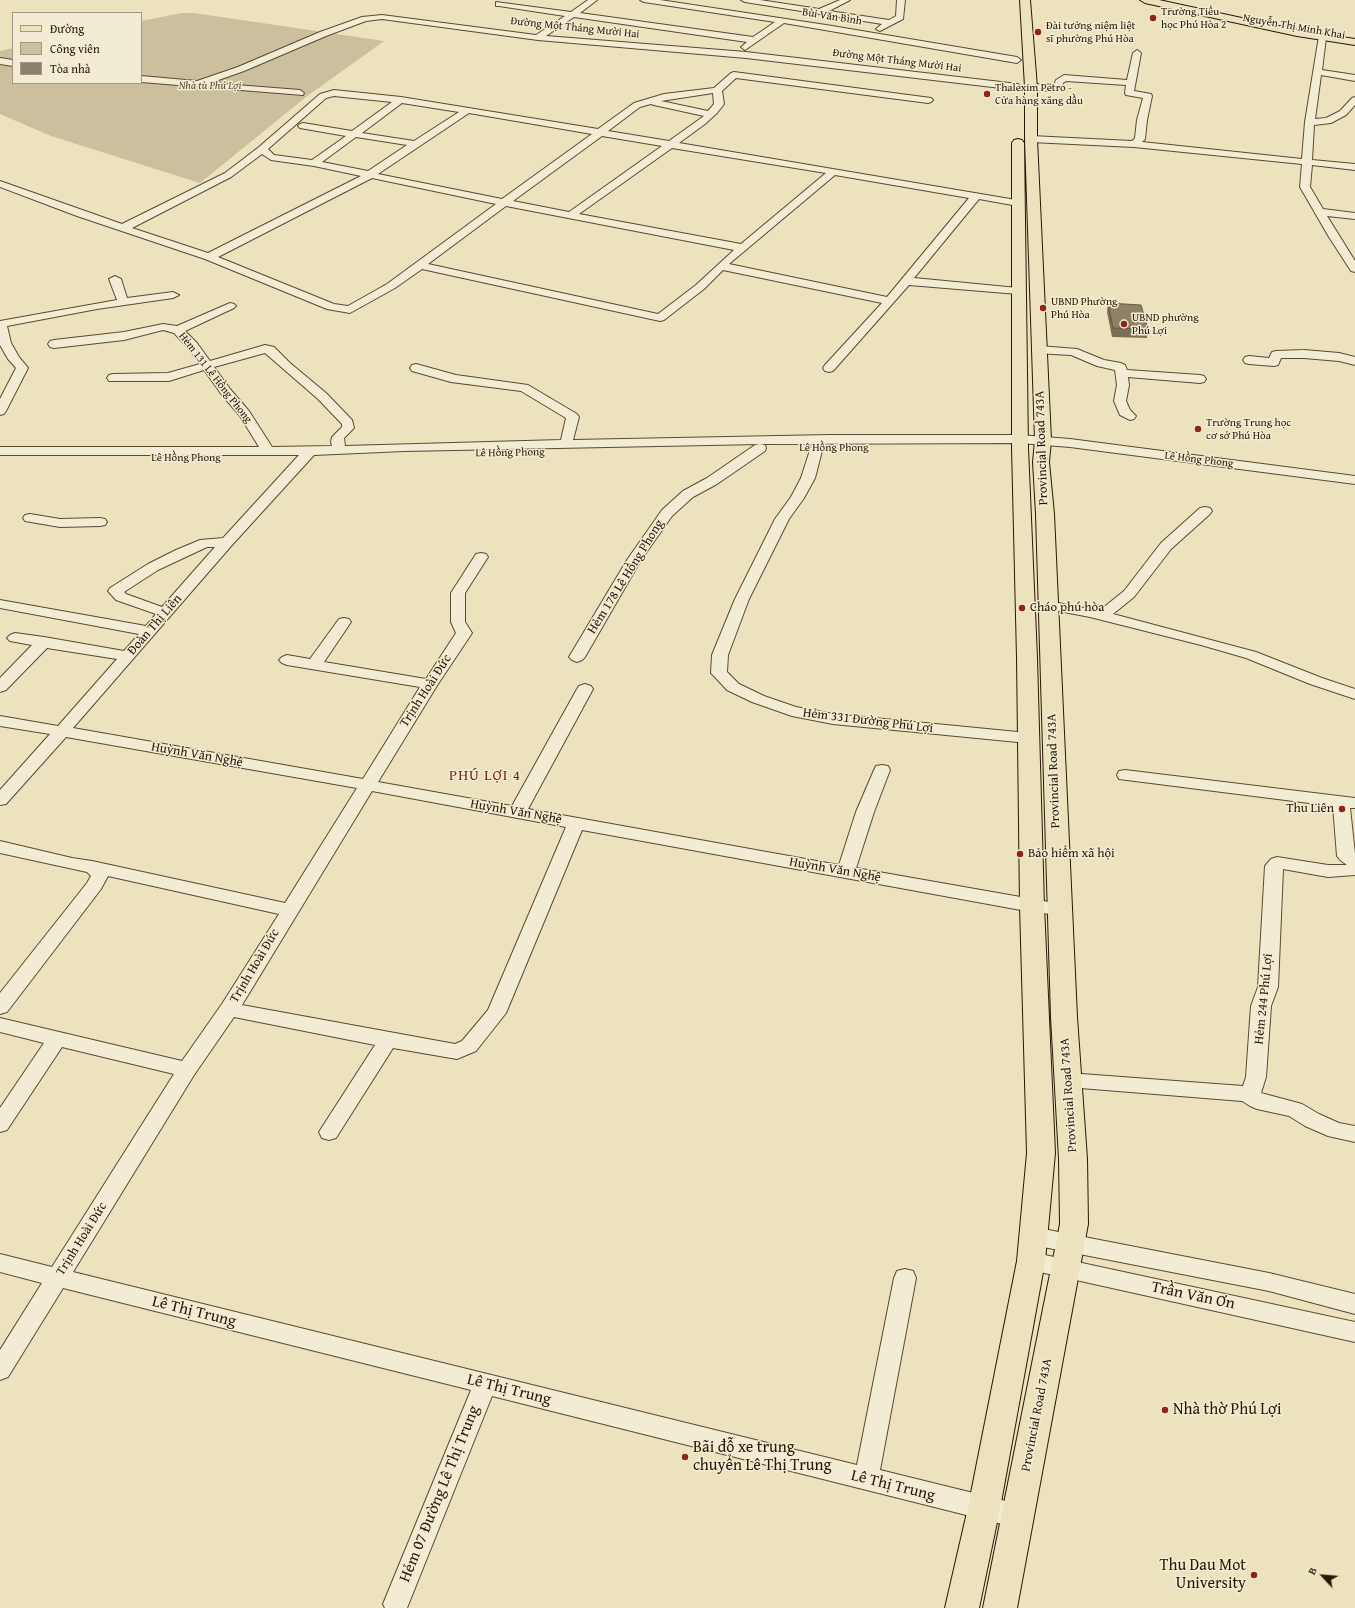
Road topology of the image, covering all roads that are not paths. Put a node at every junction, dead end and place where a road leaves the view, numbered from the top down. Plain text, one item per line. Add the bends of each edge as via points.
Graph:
1 (593, 0) edge
2 (644, 0) edge
3 (749, 0) edge
4 (846, 0) edge
5 (901, 0) edge
6 (1025, 0) edge
7 (1145, 0) edge
8 (1162, 0) edge
9 (499, 4) dead end
10 (1188, 8) junction
11 (730, 12) junction
12 (820, 12) junction
13 (572, 15) junction
14 (783, 20) junction
15 (890, 23) junction
16 (870, 35) junction
17 (538, 38) junction
18 (1322, 38) junction
19 (1355, 38) edge
20 (753, 40) junction
21 (1355, 42) edge
22 (1016, 45) dead end
23 (738, 54) junction
24 (1137, 54) dead end
25 (0, 61) edge
26 (1023, 61) junction
27 (12, 63) edge
28 (1317, 72) junction
29 (1355, 78) edge
30 (142, 79) edge
31 (1131, 83) junction
32 (198, 84) junction
33 (1024, 87) junction
34 (716, 90) junction
35 (300, 93) dead end
36 (401, 100) junction
37 (928, 100) dead end
38 (650, 101) junction
39 (1354, 103) edge
40 (467, 110) junction
41 (709, 114) junction
42 (1310, 122) junction
43 (303, 126) dead end
44 (599, 132) junction
45 (354, 134) junction
46 (1024, 139) junction
47 (416, 144) junction
48 (670, 144) junction
49 (1134, 144) junction
50 (262, 149) junction
51 (1307, 162) junction
52 (314, 163) junction
53 (1355, 167) edge
54 (833, 172) junction
55 (368, 176) junction
56 (0, 184) edge
57 (976, 196) junction
58 (505, 203) junction
59 (1018, 203) junction
60 (1034, 204) junction
61 (1319, 212) junction
62 (571, 215) junction
63 (1355, 216) edge
64 (123, 228) junction
65 (744, 248) junction
66 (208, 257) junction
67 (1018, 257) junction
68 (1036, 258) junction
69 (420, 265) junction
70 (721, 266) junction
71 (1355, 270) edge
72 (115, 279) dead end
73 (906, 282) junction
74 (1018, 290) junction
75 (173, 295) dead end
76 (889, 301) junction
77 (123, 302) junction
78 (230, 306) dead end
79 (1018, 318) junction
80 (1038, 320) junction
81 (1, 324) edge
82 (178, 330) junction
83 (54, 344) dead end
84 (1039, 350) junction
85 (1249, 360) dead end
86 (1355, 361) edge
87 (208, 367) junction
88 (416, 368) dead end
89 (829, 368) dead end
90 (1122, 374) junction
91 (113, 378) dead end
92 (1200, 379) dead end
93 (0, 411) edge
94 (1130, 416) dead end
95 (566, 444) junction
96 (1020, 444) junction
97 (1043, 444) junction
98 (817, 447) junction
99 (760, 448) junction
100 (340, 449) junction
101 (0, 451) edge
102 (268, 451) junction
103 (307, 455) junction
104 (0, 458) edge
105 (1355, 480) edge
106 (1355, 487) edge
107 (1205, 511) dead end
108 (30, 518) dead end
109 (100, 522) dead end
110 (227, 542) junction
111 (481, 557) dead end
112 (0, 604) edge
113 (1048, 605) junction
114 (166, 613) junction
115 (1101, 616) junction
116 (344, 622) dead end
117 (150, 631) junction
118 (15, 638) dead end
119 (44, 642) junction
120 (129, 656) junction
121 (577, 657) dead end
122 (287, 660) dead end
123 (314, 664) junction
124 (430, 684) junction
125 (0, 687) edge
126 (585, 689) dead end
127 (1355, 694) edge
128 (0, 721) edge
129 (62, 731) junction
130 (1028, 738) junction
131 (882, 770) dead end
132 (1125, 775) dead end
133 (366, 785) junction
134 (0, 800) edge
135 (1348, 802) edge
136 (517, 813) junction
137 (576, 823) junction
138 (0, 847) edge
139 (1355, 862) edge
140 (92, 867) junction
141 (1355, 869) edge
142 (846, 872) junction
143 (1032, 906) junction
144 (1060, 908) junction
145 (289, 910) junction
146 (0, 1007) edge
147 (229, 1009) junction
148 (0, 1025) edge
149 (58, 1038) junction
150 (388, 1040) junction
151 (187, 1070) junction
152 (1068, 1080) junction
153 (1247, 1094) junction
154 (0, 1124) edge
155 (329, 1132) dead end
156 (1355, 1134) edge
157 (1032, 1249) junction
158 (1068, 1255) junction
159 (0, 1263) edge
160 (58, 1278) junction
161 (905, 1278) dead end
162 (1355, 1304) edge
163 (1355, 1332) edge
164 (0, 1370) edge
165 (485, 1384) junction
166 (866, 1479) junction
167 (984, 1508) junction
168 (1018, 1516) junction
169 (396, 1604) dead end
170 (962, 1608) edge
171 (1000, 1608) edge

1 - 13 street
2 - 11 street, Bùi Văn Bình
3 - 11 street
3 - 12 street
4 - 12 street
5 - 15 street via 900,17
6 - 26 main road, Provincial Road 743A
7 - 10 main road, Nguyễn Thị Minh Khai
8 - 10 main road, Nguyễn Thị Minh Khai
9 - 13 street
10 - 18 main road, Nguyễn Thị Minh Khai
10 - 19 main road, Nguyễn Thị Minh Khai
11 - 14 street, Bùi Văn Bình
12 - 15 street
13 - 17 street
13 - 20 street
14 - 16 street, Bùi Văn Bình
14 - 20 street
15 - 16 street
16 - 26 street, Bùi Văn Bình
17 - 23 street, Đường Một Tháng Mười Hai
17 - 32 street, Đường Một Tháng Mười Hai via 403,18 372,18 322,34
18 - 21 main road, Nguyễn Thị Minh Khai
18 - 28 street
20 - 23 street
22 - 26 main road, Provincial Road 743A
23 - 33 street, Đường Một Tháng Mười Hai
24 - 31 street
25 - 27 street
26 - 33 main road, Provincial Road 743A
28 - 29 street
28 - 42 street
30 - 32 street, Đường Một Tháng Mười Hai
31 - 33 street, Đường Một Tháng Mười Hai via 1068,78 1061,80 1058,88
31 - 49 street via 1130,94 1148,96 1140,139
32 - 35 street
33 - 46 main road, Provincial Road 743A
34 - 37 street via 734,75
34 - 38 street
34 - 41 street via 719,104
36 - 40 street
36 - 45 street
36 - 50 street via 326,95
38 - 41 street
38 - 44 street via 638,104
39 - 42 street via 1328,121
40 - 44 street
40 - 47 street
41 - 48 street via 702,122
42 - 51 street
43 - 45 street
44 - 48 street
44 - 58 street
45 - 47 street
45 - 52 street
46 - 49 street
46 - 59 main road, Provincial Road 743A
46 - 60 main road, Provincial Road 743A
47 - 55 street
48 - 54 street
48 - 62 street
49 - 51 street
50 - 52 street via 271,156
50 - 64 street via 228,175
51 - 53 street
51 - 61 street via 1305,187
52 - 55 street
54 - 57 street
54 - 65 street
55 - 58 street
55 - 66 street
56 - 64 street
57 - 59 street
57 - 73 street
58 - 62 street
58 - 69 street
59 - 60 main road
59 - 67 main road, Provincial Road 743A
60 - 68 main road, Provincial Road 743A
61 - 63 street
61 - 71 street
62 - 65 street
64 - 66 street
65 - 70 street
66 - 69 street via 345,310 356,308
67 - 68 main road
67 - 74 main road, Provincial Road 743A
68 - 80 main road, Provincial Road 743A
69 - 70 street via 660,318 700,287
70 - 76 street
72 - 77 street
73 - 74 street
73 - 76 street
74 - 79 main road, Provincial Road 743A
75 - 77 street
76 - 89 street
77 - 81 street
78 - 82 street
79 - 80 main road
79 - 96 main road, Provincial Road 743A
80 - 84 main road, Provincial Road 743A
81 - 93 street via 5,343 22,368
82 - 83 street, Hẻm 131 Lê Hồng Phong via 163,327 124,336
82 - 87 street, Hẻm 131 Lê Hồng Phong
84 - 90 street via 1073,352 1101,364 1117,366 1121,368
84 - 97 main road, Provincial Road 743A
85 - 86 street via 1274,362 1276,355 1304,354
87 - 91 street via 169,377
87 - 100 street via 257,351 270,350 322,396 348,424 348,428 338,437
87 - 102 street, Hẻm 131 Lê Hồng Phong
88 - 95 street via 455,379 524,388 573,417
90 - 92 street
90 - 94 street via 1120,401 1124,412
95 - 96 street, Lê Hồng Phong via 830,440
95 - 100 street, Lê Hồng Phong
96 - 97 street
96 - 98 street, Lê Hồng Phong
96 - 130 main road, Provincial Road 743A
97 - 105 street, Lê Hồng Phong
97 - 106 street, Lê Hồng Phong
97 - 113 main road, Provincial Road 743A via 1041,462
98 - 99 street, Lê Hồng Phong
98 - 130 street, Hẻm 331 Đường Phú Lợi via 808,478 782,519 742,599 720,655 719,673 733,687 792,711 834,719
99 - 103 street, Lê Hồng Phong
99 - 121 street, Hẻm 178 Lê Hồng Phong via 688,494 667,512 634,560
100 - 103 street, Lê Hồng Phong
101 - 102 street, Lê Hồng Phong
102 - 103 street, Lê Hồng Phong
103 - 104 street, Lê Hồng Phong
103 - 110 street, Đoàn Thị Liên
107 - 115 street via 1166,546 1129,594
108 - 109 street via 60,523
110 - 114 street, Đoàn Thị Liên
110 - 114 street via 205,543 181,553 115,591 121,597
111 - 124 street, Trịnh Hoài Đức via 458,593 458,622 464,633
112 - 117 street
113 - 115 street
113 - 144 main road, Provincial Road 743A
114 - 117 street, Đoàn Thị Liên
115 - 127 street via 1251,655
116 - 123 street
117 - 120 street, Đoàn Thị Liên
118 - 119 street
119 - 120 street
119 - 125 street
120 - 129 street, Đoàn Thị Liên
122 - 123 street
123 - 124 street
124 - 133 street, Trịnh Hoài Đức
126 - 136 street
128 - 129 street, Huỳnh Văn Nghệ
129 - 133 street, Huỳnh Văn Nghệ
129 - 134 street, Đoàn Thị Liên
130 - 143 main road, Provincial Road 743A
131 - 142 street via 865,812
132 - 135 street
133 - 136 street, Huỳnh Văn Nghệ
133 - 145 street, Trịnh Hoài Đức
135 - 139 street via 1346,856
136 - 137 street, Huỳnh Văn Nghệ
137 - 142 street, Huỳnh Văn Nghệ
137 - 150 street via 496,1013 469,1046 457,1052
138 - 140 street
140 - 145 street
140 - 146 street via 100,875 95,885
141 - 153 street, Hẻm 244 Phú Lợi via 1328,871 1282,863 1274,866 1268,987 1261,1006 1256,1077 1252,1091
142 - 143 street, Huỳnh Văn Nghệ
143 - 144 street, Huỳnh Văn Nghệ
143 - 157 main road, Provincial Road 743A via 1041,1153
144 - 152 main road, Provincial Road 743A
145 - 147 street, Trịnh Hoài Đức
147 - 150 street
147 - 151 street, Trịnh Hoài Đức
148 - 149 street
149 - 151 street
149 - 154 street
150 - 155 street
151 - 160 street, Trịnh Hoài Đức
152 - 153 street
152 - 158 main road, Provincial Road 743A via 1074,1224
153 - 156 street via 1257,1101 1295,1109 1335,1130
157 - 158 street, Trần Văn Ơn
157 - 167 main road, Provincial Road 743A
158 - 162 street, Trần Văn Ơn via 1269,1282
158 - 163 street, Trần Văn Ơn
158 - 168 main road, Provincial Road 743A
159 - 160 street, Lê Thị Trung
160 - 164 street, Trịnh Hoài Đức
160 - 165 street, Lê Thị Trung
161 - 166 street
165 - 166 street, Lê Thị Trung
165 - 169 street, Hẻm 07 Đường Lê Thị Trung
166 - 167 street, Lê Thị Trung
167 - 168 street, Lê Thị Trung
167 - 170 main road, Provincial Road 743A
168 - 171 main road, Provincial Road 743A

